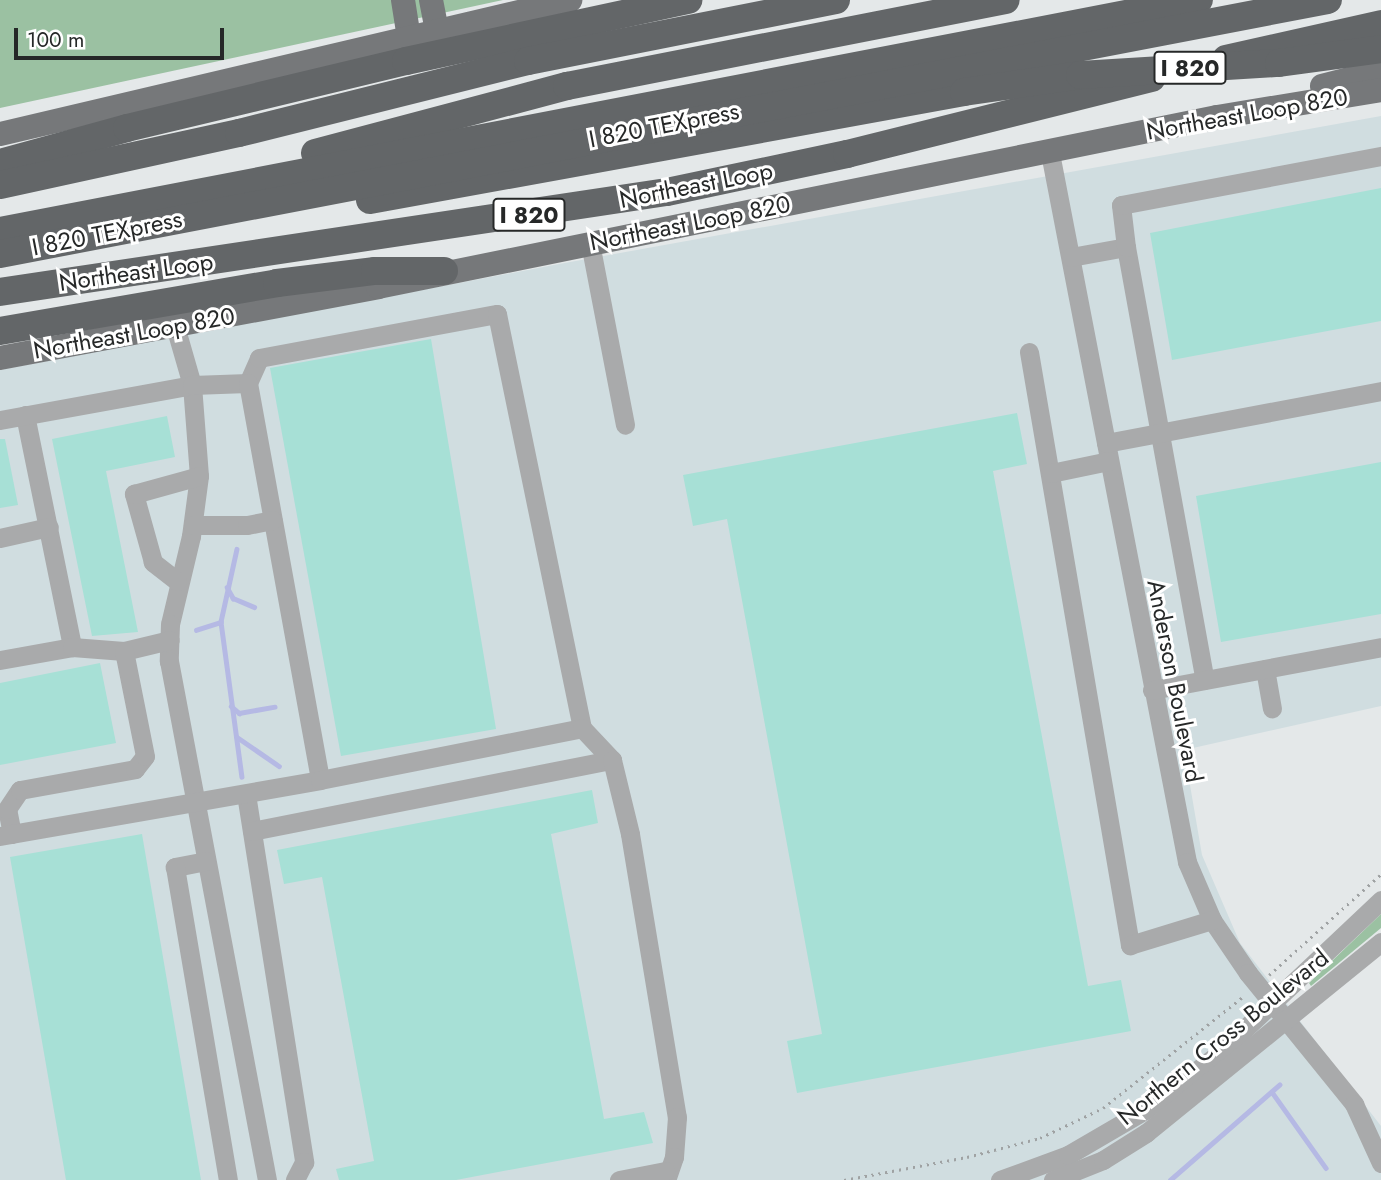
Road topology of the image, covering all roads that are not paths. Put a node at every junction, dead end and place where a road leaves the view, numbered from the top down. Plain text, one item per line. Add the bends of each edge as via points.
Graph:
1 (402, 0) edge
2 (431, 0) edge
3 (570, 0) edge
4 (689, 0) edge
5 (836, 0) edge
6 (1006, 0) edge
7 (1199, 0) edge
8 (1328, 0) edge
9 (1381, 24) edge
10 (437, 30) junction
11 (409, 37) junction
12 (1381, 50) edge
13 (1381, 71) edge
14 (1381, 90) edge
15 (1217, 117) junction
16 (0, 134) edge
17 (1050, 153) junction
18 (1381, 156) edge
19 (0, 163) edge
20 (0, 185) edge
21 (254, 205) junction
22 (0, 218) edge
23 (0, 231) edge
24 (590, 243) junction
25 (1126, 247) junction
26 (0, 254) edge
27 (1071, 257) junction
28 (444, 271) junction
29 (0, 292) edge
30 (175, 326) junction
31 (0, 331) edge
32 (1029, 352) dead end
33 (0, 358) edge
34 (248, 383) junction
35 (192, 385) junction
36 (1381, 391) edge
37 (24, 415) junction
38 (0, 420) edge
39 (625, 425) dead end
40 (1160, 433) junction
41 (1108, 452) junction
42 (1051, 472) junction
43 (199, 476) junction
44 (273, 520) junction
45 (193, 525) junction
46 (49, 527) junction
47 (0, 538) edge
48 (177, 581) junction
49 (170, 640) junction
50 (72, 647) junction
51 (1381, 647) edge
52 (124, 651) junction
53 (0, 660) edge
54 (1265, 669) junction
55 (1205, 680) junction
56 (1152, 690) junction
57 (1272, 708) dead end
58 (582, 728) junction
59 (612, 760) junction
60 (320, 780) junction
61 (246, 794) junction
62 (195, 803) junction
63 (4, 809) edge
64 (252, 831) junction
65 (6, 835) edge
66 (206, 861) junction
67 (1381, 900) edge
68 (1212, 920) junction
69 (1381, 942) edge
70 (1274, 1003) junction
71 (1287, 1019) junction
72 (1381, 1163) edge
73 (665, 1176) edge
74 (228, 1180) edge
75 (267, 1180) edge
76 (295, 1180) edge
77 (619, 1180) edge
78 (1000, 1180) edge
79 (1053, 1180) edge

1 - 11 main road
2 - 10 main road
3 - 10 main road
4 - 19 highway via 406,61
5 - 20 highway via 528,61 239,133
6 - 22 highway via 567,86 315,153
7 - 23 highway, I 820 TEXpress
8 - 21 highway, I 820 TEXpress
9 - 29 highway, Northeast Loop / I 820 via 680,190
10 - 11 main road
11 - 16 main road
12 - 21 highway, bridge via 1279,63 1080,75 964,92 457,187 292,212
13 - 15 main road
14 - 15 main road, Northeast Loop 820
15 - 17 main road, Northeast Loop 820
17 - 24 main road, Northeast Loop 820
17 - 27 street, Anderson Boulevard
18 - 25 street via 1121,205
21 - 26 highway, I 820 TEXpress
24 - 28 main road, Northeast Loop 820
24 - 39 street
25 - 27 street
25 - 40 street
27 - 41 street, Anderson Boulevard
28 - 30 main road, Northeast Loop 820
28 - 31 highway via 375,271 277,283
30 - 33 main road, Northeast Loop 820
30 - 35 street
32 - 42 street
34 - 35 street
34 - 44 street
34 - 58 street via 260,358 497,314
35 - 37 street
35 - 43 street
36 - 40 street
37 - 38 street
37 - 46 street
40 - 41 street
40 - 55 street
41 - 42 street
41 - 56 street, Anderson Boulevard
42 - 68 street via 1130,946
43 - 45 street
43 - 48 street via 134,494 153,562
44 - 45 street via 247,526
44 - 60 street
45 - 48 street
46 - 47 street
46 - 50 street
48 - 49 street
49 - 52 street
49 - 62 street via 169,662
50 - 52 street
50 - 53 street
51 - 54 street
52 - 63 street via 145,756 135,769 20,790
54 - 55 street
54 - 57 street
55 - 56 street
56 - 68 street, Anderson Boulevard via 1181,841
58 - 59 street
58 - 60 street
59 - 64 street
59 - 73 street via 631,834 677,1117 674,1157
60 - 61 street
61 - 62 street
61 - 64 street
62 - 65 street
62 - 66 street
63 - 65 street
64 - 76 street via 304,1162
66 - 74 street via 175,867
66 - 75 street
67 - 70 street, Northern Cross Boulevard
68 - 70 street, Anderson Boulevard
69 - 71 street, Northern Cross Boulevard
70 - 71 street, Anderson Boulevard
70 - 78 street, Northern Cross Boulevard via 1216,1056 1102,1138
71 - 72 street, Anderson Boulevard via 1354,1104
71 - 79 street, Northern Cross Boulevard via 1146,1133 1103,1160
73 - 77 street

